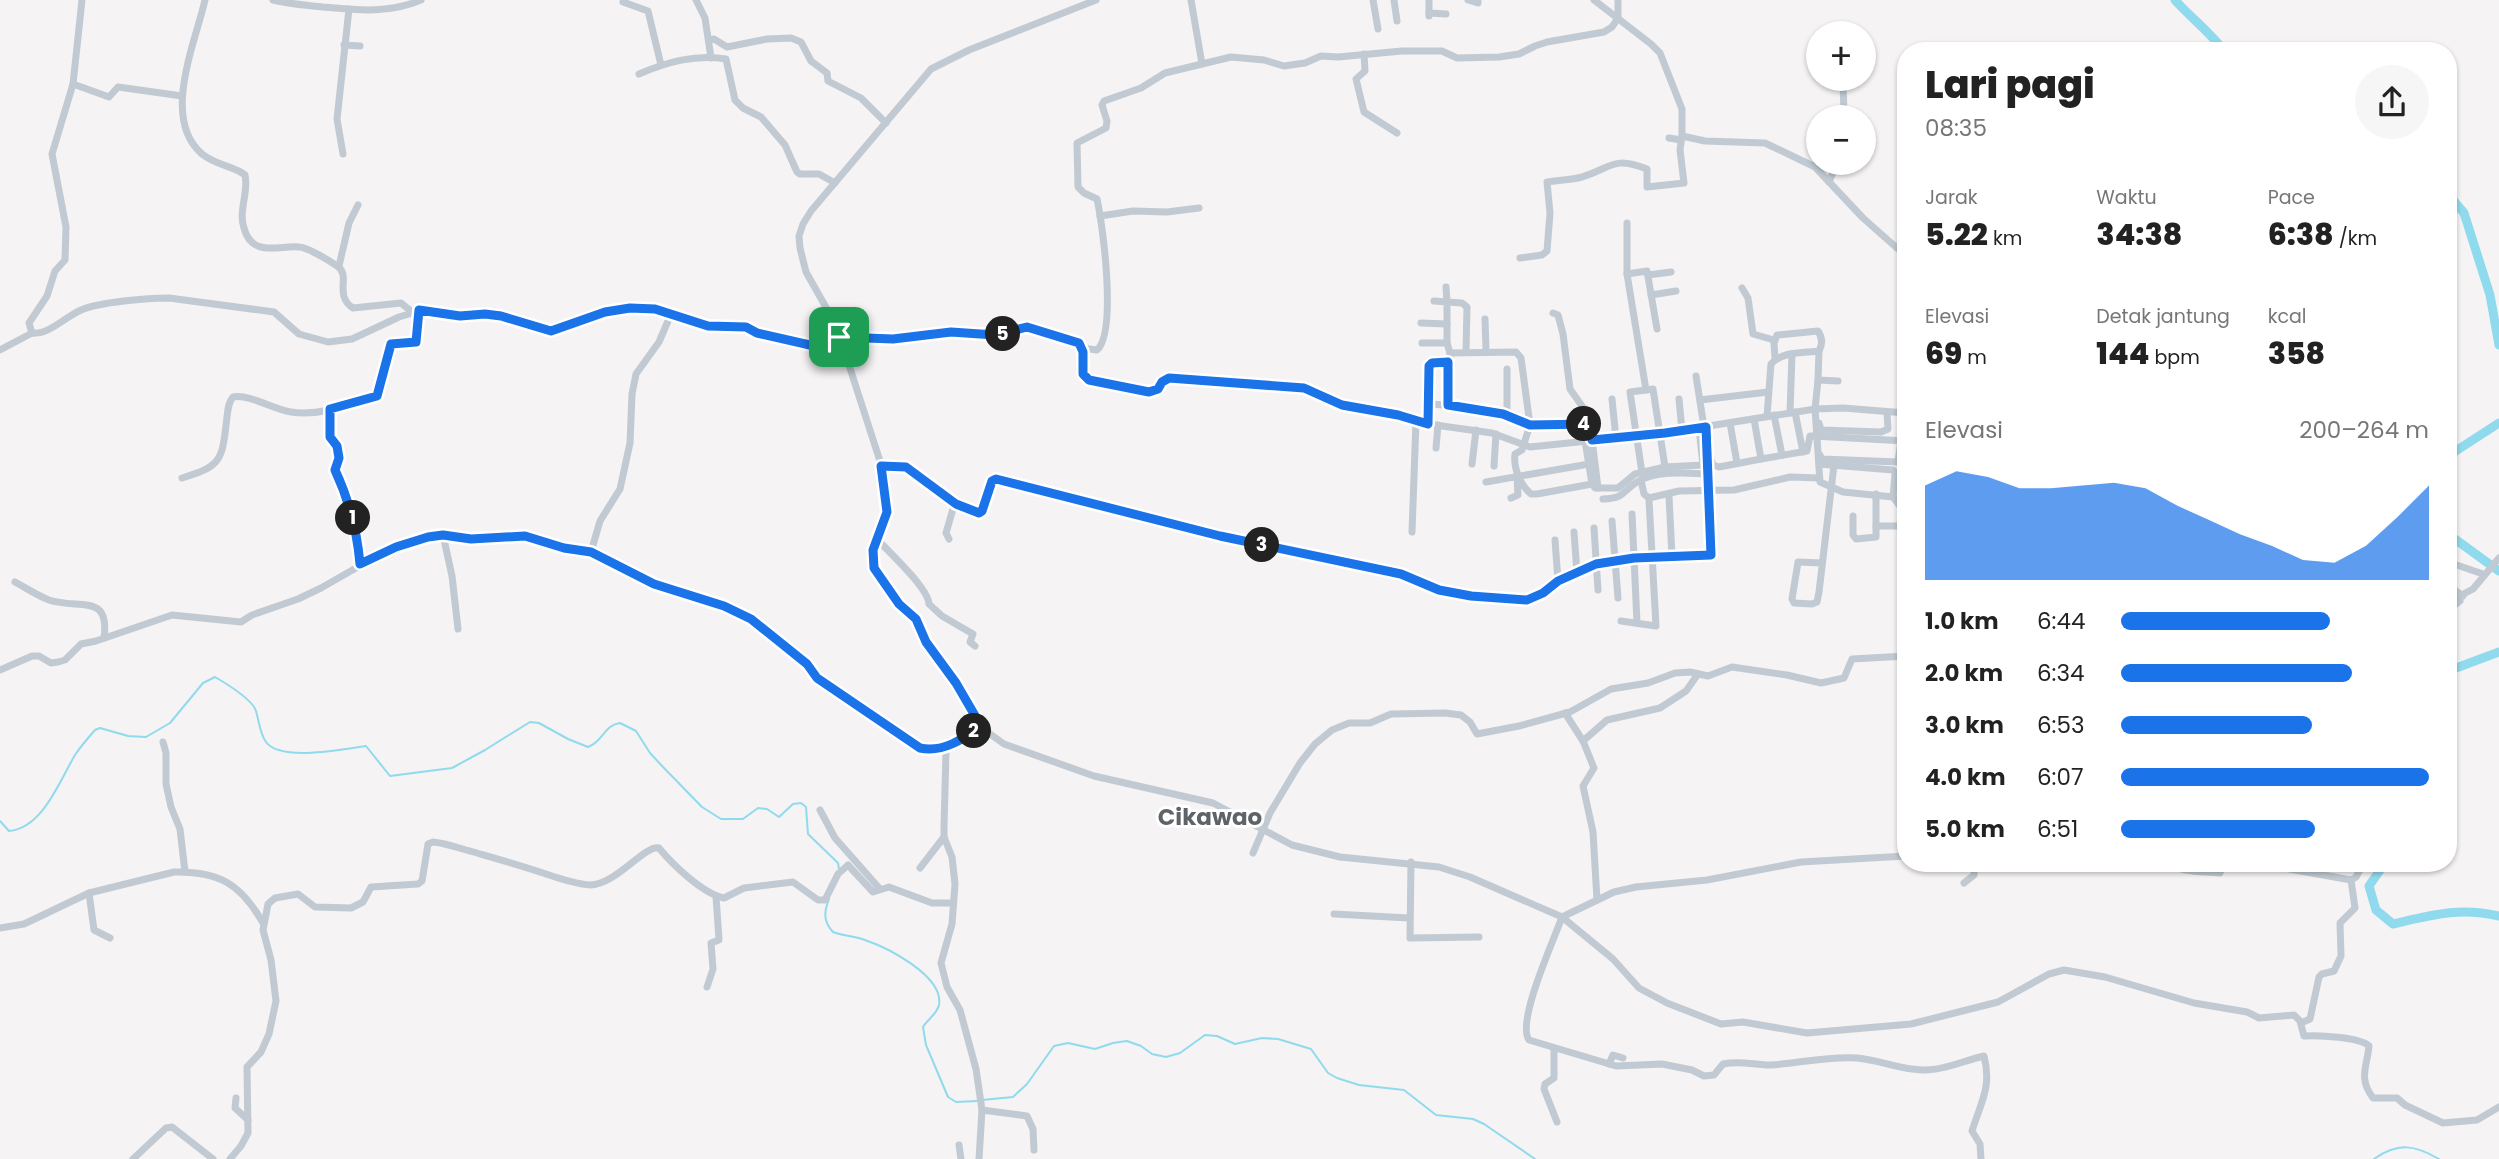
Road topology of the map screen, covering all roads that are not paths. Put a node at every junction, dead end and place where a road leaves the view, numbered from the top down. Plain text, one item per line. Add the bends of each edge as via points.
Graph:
1 (82, 0) edge
2 (205, 0) edge
3 (273, 0) edge
4 (421, 0) edge
5 (696, 0) edge
6 (1096, 0) edge
7 (1191, 0) edge
8 (1373, 0) edge
9 (1394, 0) edge
10 (1429, 0) edge
11 (1468, 0) edge
12 (1478, 0) edge
13 (1594, 0) edge
14 (1618, 0) edge
15 (623, 2) dead end
16 (349, 9) junction
17 (1446, 14) dead end
18 (1618, 18) junction
19 (1397, 20) dead end
20 (1378, 29) dead end
21 (709, 40) junction
22 (344, 45) junction
23 (360, 46) dead end
24 (1364, 54) junction
25 (711, 58) junction
26 (1202, 64) junction
27 (661, 65) junction
28 (639, 74) dead end
29 (73, 84) junction
30 (182, 96) junction
31 (886, 123) junction
32 (1397, 133) dead end
33 (1669, 138) dead end
34 (1682, 138) junction
35 (343, 154) dead end
36 (1832, 175) edge
37 (1829, 182) junction
38 (835, 183) junction
39 (358, 205) dead end
40 (1199, 208) dead end
41 (1100, 216) junction
42 (1627, 223) dead end
43 (1897, 248) edge
44 (1520, 258) dead end
45 (339, 266) junction
46 (1671, 272) dead end
47 (1628, 274) junction
48 (1648, 275) junction
49 (1446, 287) dead end
50 (1742, 288) dead end
51 (1676, 291) dead end
52 (1651, 295) junction
53 (1434, 301) dead end
54 (1447, 302) junction
55 (415, 311) junction
56 (1553, 313) dead end
57 (671, 314) junction
58 (1485, 319) dead end
59 (1421, 323) dead end
60 (1447, 324) junction
61 (1657, 329) dead end
62 (32, 333) junction
63 (839, 337) junction
64 (1774, 340) junction
65 (1447, 343) junction
66 (1422, 344) dead end
67 (1082, 348) junction
68 (0, 350) edge
69 (1466, 351) junction
70 (1486, 351) junction
71 (1819, 351) junction
72 (845, 353) junction
73 (1450, 353) junction
74 (1792, 354) junction
75 (1775, 358) junction
76 (1448, 362) junction
77 (1507, 369) dead end
78 (1696, 376) dead end
79 (1818, 380) junction
80 (1838, 381) dead end
81 (1646, 390) junction
82 (1768, 392) junction
83 (1612, 399) dead end
84 (1679, 399) dead end
85 (1700, 400) junction
86 (1430, 404) junction
87 (1448, 405) junction
88 (330, 409) junction
89 (1817, 409) junction
90 (1793, 412) junction
91 (1887, 412) junction
92 (1897, 413) edge
93 (1507, 415) junction
94 (1771, 415) junction
95 (1754, 419) junction
96 (1416, 421) junction
97 (1730, 423) junction
98 (1428, 424) junction
99 (1590, 424) junction
100 (1438, 425) junction
101 (1530, 425) junction
102 (1703, 427) junction
103 (1476, 430) junction
104 (1682, 431) junction
105 (1496, 434) junction
106 (1660, 434) junction
107 (1818, 436) junction
108 (1636, 437) junction
109 (1616, 439) junction
110 (1588, 440) junction
111 (1897, 441) edge
112 (1522, 445) junction
113 (1436, 447) dead end
114 (1708, 451) junction
115 (1803, 452) junction
116 (1782, 455) junction
117 (1761, 459) junction
118 (1897, 462) edge
119 (1737, 463) junction
120 (1472, 464) dead end
121 (1589, 464) junction
122 (1819, 464) junction
123 (1834, 465) junction
124 (881, 466) junction
125 (1493, 466) dead end
126 (1665, 467) junction
127 (1709, 474) junction
128 (1518, 476) junction
129 (1642, 476) junction
130 (182, 478) dead end
131 (1819, 478) junction
132 (1486, 482) dead end
133 (1595, 486) junction
134 (1833, 488) junction
135 (1707, 491) junction
136 (1875, 494) junction
137 (1669, 496) dead end
138 (1893, 497) junction
139 (1511, 498) dead end
140 (1603, 499) dead end
141 (1649, 500) dead end
142 (1897, 502) edge
143 (956, 504) junction
144 (1632, 514) dead end
145 (1853, 516) dead end
146 (1612, 521) dead end
147 (1876, 526) junction
148 (1897, 526) edge
149 (1594, 528) dead end
150 (1412, 532) dead end
151 (1574, 532) dead end
152 (443, 535) junction
153 (949, 538) dead end
154 (877, 539) junction
155 (1555, 540) dead end
156 (591, 552) junction
157 (1672, 556) junction
158 (1652, 557) junction
159 (1634, 558) junction
160 (2498, 559) edge
161 (1615, 560) junction
162 (1822, 563) junction
163 (360, 564) junction
164 (1596, 564) junction
165 (2457, 565) edge
166 (1577, 573) junction
167 (2484, 574) junction
168 (1558, 581) junction
169 (15, 582) dead end
170 (1598, 590) dead end
171 (2457, 590) edge
172 (2465, 594) junction
173 (1618, 598) dead end
174 (2457, 598) edge
175 (2457, 602) edge
176 (1622, 621) dead end
177 (1637, 623) junction
178 (458, 629) dead end
179 (104, 638) junction
180 (975, 646) dead end
181 (1897, 656) edge
182 (0, 670) edge
183 (1698, 674) junction
184 (1565, 713) junction
185 (981, 726) junction
186 (1583, 741) junction
187 (163, 742) dead end
188 (948, 746) junction
189 (820, 810) dead end
190 (1262, 831) junction
191 (944, 837) junction
192 (1252, 853) dead end
193 (1897, 857) edge
194 (1411, 862) junction
195 (920, 868) dead end
196 (185, 872) junction
197 (1975, 872) edge
198 (2306, 872) edge
199 (2359, 872) edge
200 (2351, 880) junction
201 (1964, 883) dead end
202 (880, 889) junction
203 (89, 893) junction
204 (716, 896) junction
205 (1597, 900) junction
206 (954, 903) junction
207 (1334, 914) dead end
208 (1562, 917) junction
209 (1409, 918) junction
210 (0, 920) edge
211 (264, 924) junction
212 (2, 928) edge
213 (110, 937) dead end
214 (1479, 937) dead end
215 (708, 987) dead end
216 (2301, 1023) junction
217 (1554, 1049) junction
218 (1623, 1058) dead end
219 (1609, 1064) junction
220 (236, 1098) dead end
221 (2499, 1107) edge
222 (982, 1110) junction
223 (248, 1119) junction
224 (1557, 1122) dead end
225 (959, 1145) dead end
226 (1034, 1150) dead end
227 (133, 1159) edge
228 (213, 1159) edge
229 (230, 1159) edge
230 (961, 1159) edge
231 (979, 1159) edge
232 (1981, 1159) edge

1 - 29 street
2 - 30 street
3 - 16 street
4 - 16 street via 387,10
5 - 21 street
6 - 31 street via 936,65
7 - 26 street
8 - 20 street
9 - 19 street
10 - 17 street via 1429,14
11 - 12 street
13 - 18 street
14 - 18 street
15 - 27 street via 648,11
16 - 22 street
18 - 24 street via 1604,32 1506,57 1454,58 1438,51
18 - 34 street via 1660,53 1682,109
21 - 25 street
21 - 31 street via 727,47 773,38 796,40 827,73 828,81 861,98
22 - 23 street
22 - 35 street via 337,119
24 - 26 street via 1321,56 1284,66 1231,57
24 - 32 street via 1365,71 1356,78 1364,112
25 - 27 street
25 - 38 street via 726,59 735,100 761,117 785,145 798,172 818,174
26 - 41 street via 1165,73 1102,103 1106,128 1078,141 1075,149 1078,189 1097,198
27 - 28 street
29 - 30 street via 109,97 118,87
29 - 62 street via 52,154 66,227 65,260 29,323
30 - 45 street via 190,141 214,162 245,175 242,218 248,237 267,250 301,247
31 - 38 street
33 - 34 street
34 - 37 street via 1765,144 1815,167
34 - 44 street via 1684,183 1647,187 1647,169 1623,161 1580,177 1547,182 1547,251
36 - 37 street
37 - 43 street
38 - 63 street via 807,216 799,236 806,272
39 - 45 street
40 - 41 street
41 - 67 street via 1107,269 1106,324 1099,350
42 - 47 street
45 - 55 street via 345,301 353,308 401,303
46 - 48 street
47 - 48 street via 1647,271
47 - 81 street
48 - 52 street
49 - 54 street
50 - 64 street via 1748,298 1753,334
51 - 52 street
52 - 61 street
53 - 54 street
54 - 60 street
54 - 69 street via 1466,305
55 - 57 street via 501,316 551,331 612,310 655,309
55 - 62 street via 352,339 328,342 299,334 274,312 154,298 82,310 43,332
55 - 88 street via 416,342 391,344 377,396
56 - 99 street via 1561,326 1570,389
57 - 72 street via 708,326 746,327
57 - 156 street via 659,342 636,374 631,443 620,489 600,521
58 - 70 street
59 - 60 street
60 - 65 street
62 - 68 street
63 - 67 street via 893,339 951,332 995,335 1027,327 1077,342
63 - 72 street
64 - 71 street via 1777,335 1818,331
64 - 75 street
65 - 66 street
65 - 73 street
67 - 96 street via 1086,378 1115,386 1153,391 1169,378 1187,378 1293,387 1342,405
69 - 70 street
69 - 73 street
70 - 101 street via 1513,351 1521,358
71 - 74 street
71 - 79 street
72 - 124 street
73 - 76 street
74 - 75 street
74 - 90 street
75 - 82 street via 1769,369
76 - 86 street via 1429,366
76 - 87 street
77 - 93 street
78 - 85 street
79 - 80 street
79 - 89 street
81 - 106 street via 1653,390
81 - 108 street via 1630,392
82 - 85 street
82 - 94 street
83 - 109 street
84 - 104 street
85 - 102 street
86 - 87 street
86 - 98 street
87 - 93 street
88 - 130 street via 290,412 244,396 233,397 216,463
88 - 163 street via 330,437 339,458 335,470 354,520
89 - 90 street
89 - 91 street
89 - 91 street via 1821,430 1881,432 1888,429
89 - 107 street
90 - 94 street
90 - 115 street
91 - 92 street
93 - 101 street
94 - 95 street
94 - 116 street
95 - 97 street
95 - 117 street
96 - 98 street
96 - 150 street
97 - 102 street
97 - 119 street
98 - 100 street
99 - 101 street
99 - 110 street
100 - 103 street
100 - 113 street
101 - 112 street
102 - 104 street
102 - 114 street
102 - 126 street via 1703,466
103 - 105 street
103 - 120 street
104 - 106 street
105 - 112 street
105 - 125 street
106 - 108 street
106 - 126 street
107 - 111 street
107 - 115 street via 1810,436 1808,450
107 - 118 street via 1822,459
107 - 122 street
108 - 109 street
108 - 129 street
109 - 110 street
110 - 112 street
110 - 121 street
110 - 133 street
112 - 128 street via 1514,456
114 - 119 street via 1716,467
114 - 127 street
115 - 116 street
116 - 117 street
117 - 119 street
121 - 128 street
121 - 133 street
122 - 123 street
122 - 131 street
123 - 134 street
123 - 138 street via 1893,470
124 - 143 street via 906,467
124 - 154 street via 888,507
126 - 129 street
127 - 129 street
127 - 135 street
128 - 132 street
128 - 133 street via 1531,494
128 - 139 street via 1518,495
129 - 133 street via 1633,475 1618,488
129 - 135 street via 1647,498
129 - 140 street via 1622,495
131 - 134 street
131 - 135 street via 1790,477 1734,491
134 - 136 street
134 - 162 street
135 - 157 street via 1711,555
136 - 138 street
136 - 147 street
137 - 157 street
138 - 142 street
141 - 158 street
143 - 153 street via 946,533
143 - 168 street via 981,512 996,479 1220,536 1401,574 1439,590 1471,596 1527,600
144 - 159 street
145 - 147 street via 1856,538 1876,537
146 - 161 street
147 - 148 street
149 - 164 street
151 - 166 street
152 - 156 street via 471,539 525,536
152 - 163 street via 396,547
152 - 178 street
154 - 180 street via 904,565 929,597 929,604 973,634 970,642
154 - 185 street via 874,568 899,604 916,619
155 - 168 street
156 - 188 street via 654,584 746,616 799,657 817,678 914,744 925,749
157 - 158 street
158 - 159 street
158 - 177 street via 1656,626
159 - 161 street
159 - 177 street
160 - 167 street
161 - 164 street
161 - 173 street
162 - 162 street via 1816,602 1795,604 1788,595 1798,562
163 - 179 street via 321,588 241,622 176,614
164 - 166 street
164 - 170 street
165 - 167 street
166 - 168 street
167 - 172 street
169 - 179 street via 50,601 100,610 106,623
171 - 172 street
172 - 174 street
172 - 175 street
176 - 177 street
179 - 182 street via 81,643 58,663 32,656
181 - 183 street via 1852,659 1843,678 1823,683 1735,668 1708,676
183 - 184 street via 1675,673 1618,687
183 - 186 street via 1686,691 1660,708 1607,720
184 - 186 street
184 - 190 street via 1477,734 1461,715 1445,713 1391,714 1370,723 1343,724 1307,754
185 - 188 street
185 - 190 street via 1004,744 1094,776 1213,803
186 - 205 street via 1594,768 1583,786 1593,832
187 - 196 street via 166,783 180,830
188 - 191 street
189 - 202 street via 835,838
190 - 192 street
190 - 194 street via 1333,856
191 - 195 street
191 - 206 street via 955,871
193 - 205 street via 1801,862 1707,880 1636,887
194 - 208 street via 1470,877
194 - 209 street
196 - 203 street
196 - 211 street via 220,877 246,898
197 - 201 street
198 - 200 street
199 - 200 street
200 - 216 street via 2355,908 2340,923 2339,963 2333,972 2319,977 2310,1019
202 - 204 street via 869,890 850,866 845,866 825,900 793,882
202 - 206 street via 889,887 932,903
203 - 212 street via 24,924
203 - 213 street via 94,930
204 - 211 street via 654,847 605,883 588,885 433,842 428,844 418,884 371,887 363,902 351,908 315,907 298,894 275,898 268,904
204 - 215 street via 719,940 711,943 713,969
205 - 208 street
206 - 222 street via 941,963 967,1035
207 - 209 street
208 - 216 street via 1614,959 1639,988 1721,1024 1743,1022 1807,1034 1911,1024 1998,1002 2064,970 2259,1018 2294,1015
208 - 217 street via 1525,1025 1529,1040
209 - 214 street via 1410,938
210 - 212 street
211 - 223 street via 276,1001 269,1034 247,1067
216 - 221 street via 2304,1036 2324,1034 2369,1045 2363,1072 2375,1099 2397,1098 2443,1123 2477,1121
217 - 219 street
217 - 224 street via 1554,1078 1544,1089
218 - 219 street via 1613,1055
219 - 232 street via 1662,1064 1710,1077 1723,1064 1739,1062 1767,1065 1856,1058 1924,1070 1984,1056 1986,1093 1972,1131 1980,1144
220 - 223 street via 235,1108
222 - 226 street via 1027,1116
222 - 231 street
223 - 229 street via 248,1133
225 - 230 street
227 - 228 street via 172,1127

